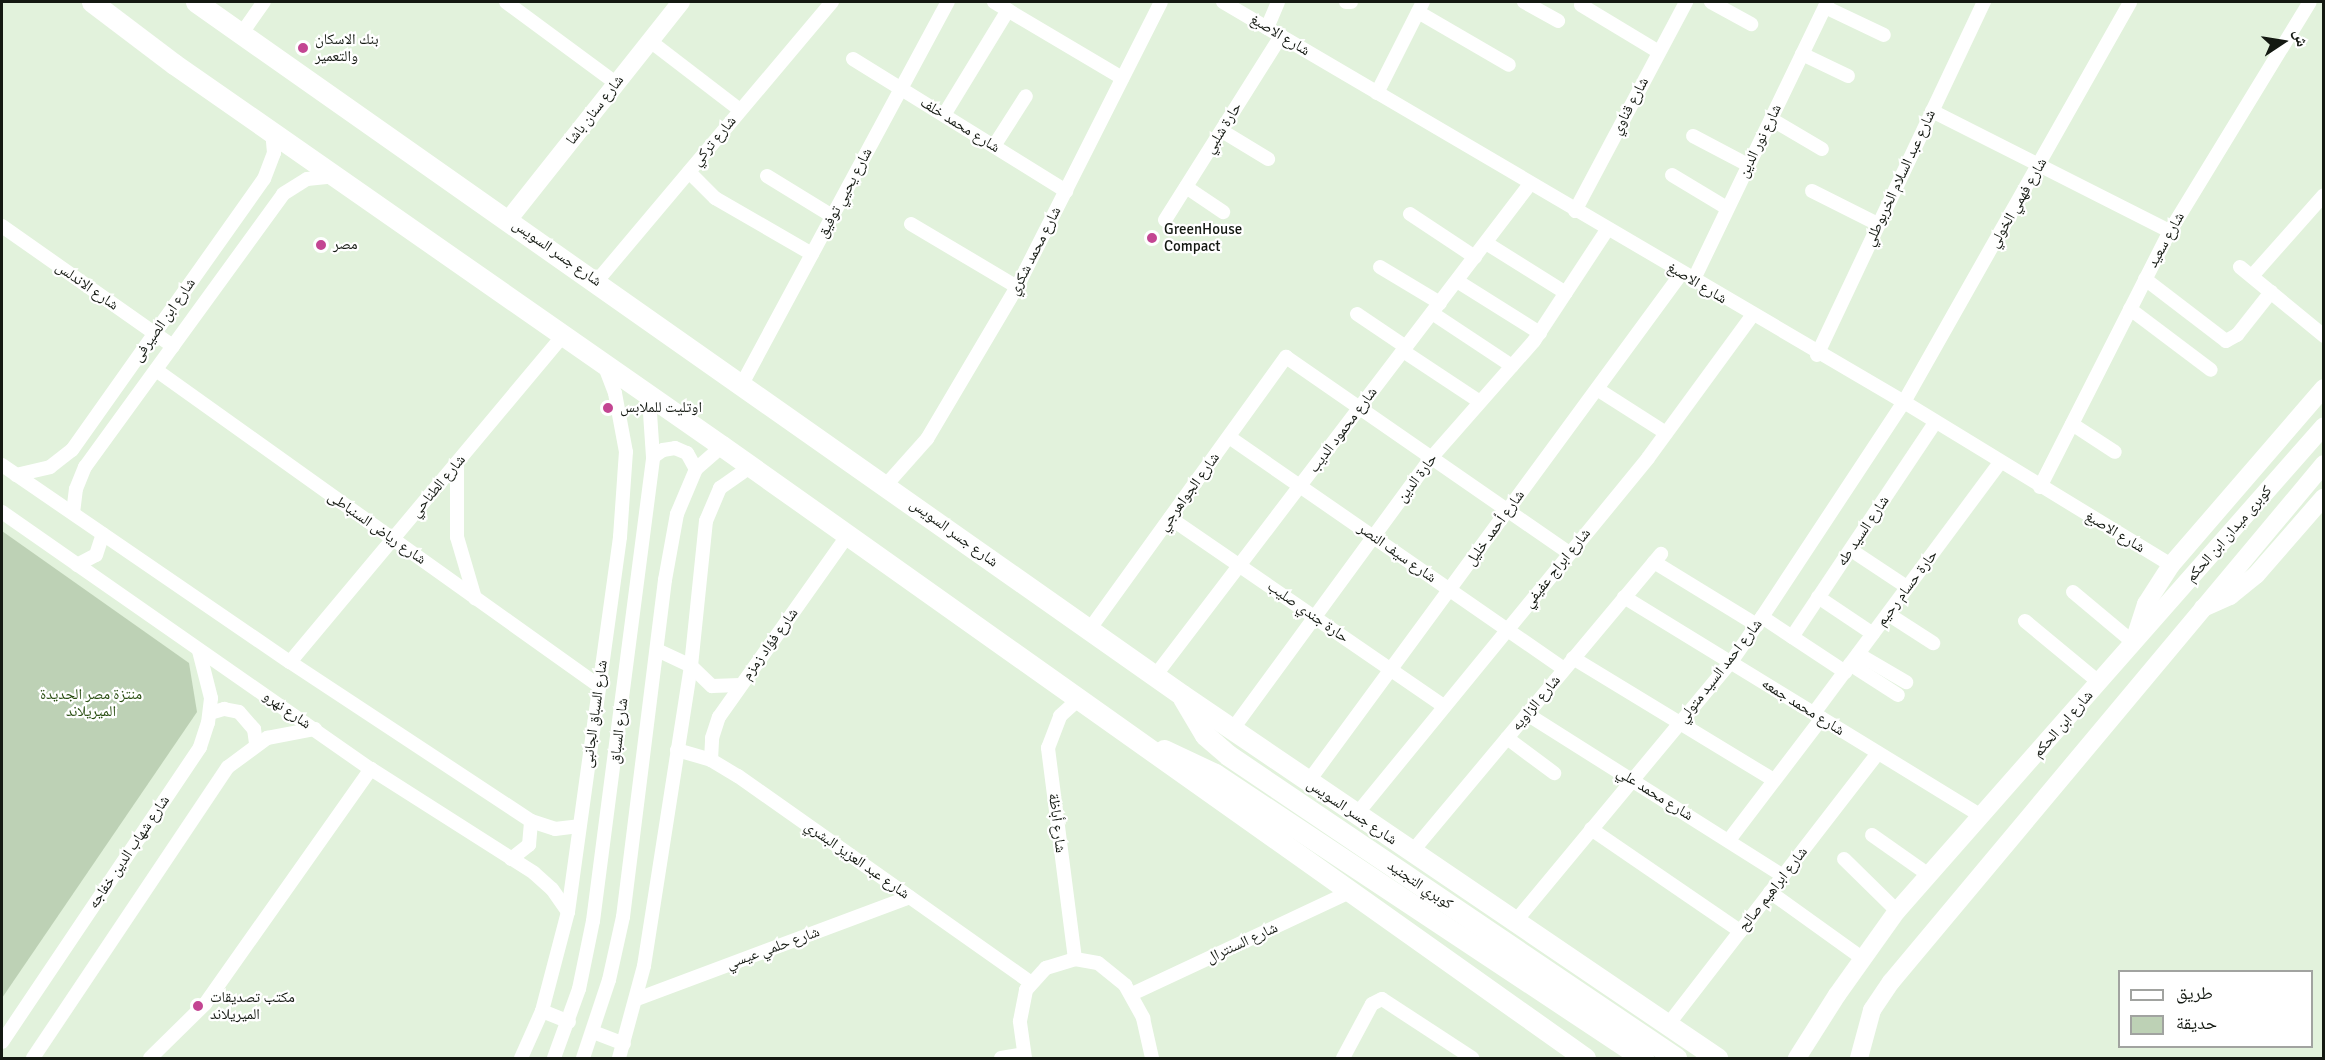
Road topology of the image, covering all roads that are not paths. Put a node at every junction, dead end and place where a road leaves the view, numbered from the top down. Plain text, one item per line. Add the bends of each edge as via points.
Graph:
1 (92, 2) edge
2 (196, 2) edge
3 (264, 2) edge
4 (506, 2) edge
5 (681, 2) edge
6 (832, 2) edge
7 (948, 2) edge
8 (994, 2) edge
9 (1161, 2) edge
10 (1223, 2) edge
11 (1278, 2) edge
12 (1346, 2) edge
13 (1351, 2) edge
14 (1686, 2) edge
15 (1711, 2) edge
16 (1984, 2) edge
17 (2130, 2) edge
18 (2310, 2) edge
19 (1531, 3) edge
20 (1826, 3) edge
21 (1581, 5) dead end
22 (1420, 7) edge
23 (1008, 10) junction
24 (1558, 21) dead end
25 (1751, 24) dead end
26 (1268, 28) junction
27 (242, 33) junction
28 (1884, 35) dead end
29 (1281, 36) junction
30 (650, 41) junction
31 (1659, 52) junction
32 (1802, 54) junction
33 (853, 59) dead end
34 (1509, 65) dead end
35 (1848, 76) dead end
36 (1122, 78) junction
37 (616, 83) junction
38 (901, 89) junction
39 (1377, 93) junction
40 (1026, 96) dead end
41 (740, 110) junction
42 (1932, 111) junction
43 (944, 115) junction
44 (1771, 119) junction
45 (1222, 131) junction
46 (272, 132) junction
47 (1693, 136) dead end
48 (994, 146) junction
49 (1822, 149) dead end
50 (1268, 159) dead end
51 (1748, 165) junction
52 (2040, 166) junction
53 (689, 172) junction
54 (1672, 174) dead end
55 (334, 176) junction
56 (767, 176) dead end
57 (1530, 184) junction
58 (1186, 187) junction
59 (1066, 191) junction
60 (1812, 191) dead end
61 (2324, 195) edge
62 (1727, 208) junction
63 (1575, 211) junction
64 (1223, 212) dead end
65 (1410, 214) dead end
66 (832, 216) junction
67 (509, 219) junction
68 (1165, 220) dead end
69 (911, 224) dead end
70 (1878, 224) junction
71 (2, 226) edge
72 (1607, 230) junction
73 (2170, 231) junction
74 (1486, 243) junction
75 (812, 254) junction
76 (1476, 256) junction
77 (1380, 267) dead end
78 (2240, 267) dead end
79 (2252, 276) junction
80 (1687, 277) junction
81 (2145, 279) junction
82 (597, 281) junction
83 (1457, 281) junction
84 (1017, 287) junction
85 (2271, 292) junction
86 (1566, 293) junction
87 (1436, 308) junction
88 (2130, 309) junction
89 (1357, 314) dead end
90 (1752, 316) junction
91 (155, 333) junction
92 (1540, 333) junction
93 (563, 336) junction
94 (2324, 336) edge
95 (173, 346) junction
96 (1405, 349) junction
97 (1817, 354) junction
98 (604, 365) junction
99 (1512, 366) junction
100 (156, 370) junction
101 (2211, 370) dead end
102 (742, 384) junction
103 (2324, 388) edge
104 (1597, 389) junction
105 (649, 398) junction
106 (1480, 402) junction
107 (1904, 402) junction
108 (1361, 407) junction
109 (1934, 424) junction
110 (2072, 424) junction
111 (2324, 426) edge
112 (1666, 433) junction
113 (1229, 437) junction
114 (722, 446) junction
115 (2115, 452) dead end
116 (653, 457) junction
117 (1432, 457) junction
118 (457, 463) junction
119 (2000, 464) junction
120 (2324, 464) edge
121 (2, 465) edge
122 (750, 467) junction
123 (696, 469) junction
124 (16, 475) junction
125 (886, 485) junction
126 (1300, 486) junction
127 (2040, 487) junction
128 (2324, 496) edge
129 (1508, 510) junction
130 (2, 512) edge
131 (73, 513) junction
132 (1170, 518) junction
133 (103, 534) junction
134 (847, 536) junction
135 (620, 537) junction
136 (1373, 537) junction
137 (393, 539) junction
138 (643, 540) junction
139 (1851, 550) junction
140 (1569, 553) junction
141 (77, 565) junction
142 (1240, 565) junction
143 (2171, 565) junction
144 (1907, 587) junction
145 (1450, 590) junction
146 (2073, 592) dead end
147 (1624, 597) junction
148 (1818, 597) junction
149 (475, 598) junction
150 (2199, 609) junction
151 (1888, 614) junction
152 (1315, 617) junction
153 (1759, 621) junction
154 (2025, 621) dead end
155 (1089, 630) junction
156 (1507, 630) junction
157 (1873, 634) junction
158 (1792, 637) junction
159 (1933, 643) dead end
160 (2134, 643) junction
161 (198, 649) junction
162 (657, 651) junction
163 (1731, 662) junction
164 (290, 663) junction
165 (1851, 663) junction
166 (1569, 664) junction
167 (691, 666) junction
168 (1391, 669) junction
169 (1155, 676) junction
170 (1906, 682) dead end
171 (2100, 682) junction
172 (740, 685) junction
173 (599, 686) junction
174 (1182, 695) junction
175 (1898, 695) dead end
176 (1079, 699) junction
177 (1444, 706) junction
178 (210, 713) junction
179 (1527, 714) junction
180 (1818, 715) junction
181 (1680, 723) junction
182 (315, 729) junction
183 (1232, 730) junction
184 (1507, 738) junction
185 (256, 744) junction
186 (1146, 746) junction
187 (677, 750) junction
188 (1878, 753) junction
189 (711, 760) junction
190 (371, 769) junction
191 (1554, 773) dead end
192 (1633, 780) junction
193 (1774, 780) junction
194 (1308, 782) junction
195 (585, 793) junction
196 (611, 797) junction
197 (1356, 815) junction
198 (1982, 816) junction
199 (531, 821) junction
200 (579, 826) junction
201 (1591, 829) junction
202 (1872, 836) dead end
203 (1729, 840) junction
204 (1411, 853) junction
205 (1844, 858) dead end
206 (511, 859) junction
207 (1929, 875) junction
208 (1783, 876) junction
209 (1352, 891) junction
210 (1770, 892) junction
211 (910, 897) junction
212 (1898, 911) junction
213 (568, 912) junction
214 (1514, 923) junction
215 (1740, 931) junction
216 (1862, 958) junction
217 (1075, 959) junction
218 (1031, 983) junction
219 (1132, 994) junction
220 (637, 999) junction
221 (1635, 1004) junction
222 (542, 1011) junction
223 (569, 1022) junction
224 (1667, 1026) junction
225 (593, 1032) junction
226 (2, 1042) edge
227 (624, 1044) junction
228 (1025, 1056) edge
229 (33, 1059) edge
230 (150, 1059) edge
231 (521, 1059) edge
232 (554, 1059) edge
233 (583, 1059) edge
234 (619, 1059) edge
235 (1001, 1059) edge
236 (1152, 1059) edge
237 (1343, 1059) edge
238 (1472, 1059) edge
239 (1585, 1059) edge
240 (1628, 1059) edge
241 (1643, 1059) edge
242 (1676, 1059) edge
243 (1717, 1059) edge
244 (1797, 1059) edge
245 (1859, 1059) edge

1 - 46 main road
2 - 27 main road, شارع جسر السويس
3 - 27 street
4 - 37 street
5 - 30 main road, شارع سنان باشا
6 - 41 street, شارع تركي
7 - 38 street, شارع يحيي توفيق
8 - 23 street
9 - 36 street, شارع محمد شكري
10 - 26 street, شارع الاصبغ
11 - 26 street
12 - 13 street
14 - 31 street, شارع قناوي
15 - 25 street
16 - 42 street, شارع عبد السلام الخربوطلي
17 - 52 street, شارع فهمي الخولي
18 - 73 street, شارع سعيد
19 - 24 street
20 - 28 street
20 - 32 street, شارع نور الدين
21 - 31 street
22 - 34 street
22 - 39 street
23 - 36 street
23 - 43 street
26 - 29 street, شارع الاصبغ
27 - 67 main road, شارع جسر السويس
29 - 39 street, شارع الاصبغ
29 - 45 street, حارة شلبي
30 - 37 main road, شارع سنان باشا
30 - 41 street
31 - 63 street, شارع قناوي
32 - 35 street
32 - 44 street, شارع نور الدين
33 - 38 street, شارع محمد خلف
36 - 59 street, شارع محمد شكري
37 - 67 main road, شارع سنان باشا
38 - 43 street, شارع محمد خلف
38 - 66 street, شارع يحيي توفيق
39 - 57 street, شارع الاصبغ
40 - 48 street
41 - 53 street, شارع تركي
42 - 52 street
42 - 70 street, شارع عبد السلام الخربوطلي
43 - 48 street, شارع محمد خلف
44 - 49 street
44 - 51 street, شارع نور الدين
45 - 50 street
45 - 58 street, حارة شلبي
46 - 55 main road
46 - 91 street, شارع ابن الصيرفى via 274,153 268,173
47 - 51 street
48 - 59 street, شارع محمد خلف
51 - 62 street, شارع نور الدين
52 - 73 street
52 - 107 street, شارع فهمي الخولي
53 - 75 street via 715,198
53 - 82 street, شارع تركي
54 - 62 street
55 - 93 main road
55 - 95 street, شارع ابن الصيرفى via 307,179 283,194
56 - 66 street
57 - 63 street, شارع الاصبغ
57 - 74 street, شارع محمود الديب
58 - 64 street
58 - 68 street, حارة شلبي
59 - 84 street, شارع محمد شكري
60 - 70 street
61 - 79 street
62 - 80 street, شارع نور الدين
63 - 72 street, شارع الاصبغ
65 - 76 street
66 - 75 street, شارع يحيي توفيق
67 - 82 main road, شارع جسر السويس
69 - 84 street
70 - 97 street, شارع عبد السلام الخربوطلي
71 - 91 street, شارع الاندلس
72 - 80 street, شارع الاصبغ
72 - 86 street, حارة الدين
73 - 81 street, شارع سعيد
74 - 76 street, شارع محمود الديب
74 - 86 street
75 - 102 street, شارع يحيي توفيق
76 - 83 street, شارع محمود الديب
77 - 87 street
78 - 79 street
79 - 85 street
80 - 90 street, شارع الاصبغ
80 - 104 street, شارع أحمد خليل
81 - 85 street via 2226,340 2237,335
81 - 88 street, شارع سعيد
82 - 102 main road, شارع جسر السويس
83 - 87 street, شارع محمود الديب
83 - 92 street
84 - 125 street, شارع محمد شكري via 927,439
85 - 94 street
86 - 92 street, حارة الدين
87 - 96 street, شارع محمود الديب
87 - 99 street
88 - 101 street
88 - 110 street, شارع سعيد
89 - 96 street
90 - 97 street, شارع الاصبغ
90 - 112 street, شارع ابراج عفيفي
91 - 95 street, شارع الاندلس
91 - 124 street, شارع ابن الصيرفى via 67,455 44,470
92 - 99 street, حارة الدين
93 - 98 main road
93 - 118 street, شارع الطناحي
95 - 100 street, شارع ابن الصيرفى
96 - 106 street
96 - 108 street, شارع محمود الديب
97 - 107 street, شارع الاصبغ
98 - 105 main road
98 - 135 street, شارع السباق الجانبى via 617,403 626,452
99 - 106 street, حارة الدين
100 - 131 street, شارع ابن الصيرفى via 82,472
100 - 137 street, شارع رياض السنباطى
102 - 125 main road, شارع جسر السويس
103 - 143 main road, شارع ابن الحكم
104 - 112 street
104 - 129 street, شارع أحمد خليل
105 - 114 main road
105 - 116 street, شارع السباق
106 - 117 street, حارة الدين
107 - 109 street, شارع الاصبغ
107 - 153 street, شارع احمد السيد متولي
108 - 113 street, شارع الجواهرجي via 1289,357 1284,358
108 - 117 street
108 - 126 street, شارع محمود الديب
109 - 119 street, شارع الاصبغ
109 - 139 street, شارع السيد طه
110 - 115 street
110 - 127 street, شارع سعيد
111 - 160 main road, كوبرى ميدان ابن الحكم
112 - 140 street, شارع ابراج عفيفي
113 - 126 street, شارع سيف النصر
113 - 132 street, شارع الجواهرجي
114 - 122 main road
114 - 123 street, شارع السباق
116 - 123 street via 675,448 691,457
116 - 138 street, شارع السباق
117 - 129 street
117 - 136 street, حارة الدين
118 - 137 street, شارع الطناحي
118 - 149 street via 457,537
119 - 127 street, شارع الاصبغ
119 - 144 street, حارة حسام رحيم
120 - 150 main road, كوبرى ميدان ابن الحكم
121 - 124 street
122 - 134 main road
122 - 167 street via 729,479 711,504
123 - 162 street, شارع السباق via 677,514
124 - 131 street
125 - 155 main road, شارع جسر السويس
126 - 136 street, شارع سيف النصر
126 - 142 street, شارع محمود الديب
127 - 143 street, شارع الاصبغ
128 - 150 main road, شارع ابن الحكم via 2243,586
129 - 140 street
129 - 145 street, شارع أحمد خليل
130 - 141 street, شارع نهرو
131 - 133 street
132 - 142 street, حارة جندي صليب
132 - 155 street, شارع الجواهرجي
133 - 141 street via 96,555
133 - 164 street
134 - 172 street, شارع فؤاد زمزم
134 - 176 main road
135 - 138 street
135 - 173 street, شارع السباق الجانبى
136 - 145 street, شارع سيف النصر
136 - 152 street, حارة الدين
137 - 149 street, شارع رياض السنباطى
137 - 164 street, شارع الطناحي
138 - 196 street, شارع السباق
139 - 144 street
139 - 148 street, شارع السيد طه
140 - 156 street, شارع ابراج عفيفي
141 - 161 street, شارع نهرو
142 - 152 street, حارة جندي صليب
142 - 169 street, شارع محمود الديب
143 - 160 main road, شارع ابن الحكم via 2146,604
144 - 151 street, حارة حسام رحيم
145 - 156 street, شارع سيف النصر
145 - 168 street, شارع أحمد خليل
146 - 160 street
147 - 153 street, شارع الزاويه via 1657,558
147 - 163 street, شارع محمد جمعه
147 - 166 street, شارع الزاويه
148 - 157 street
148 - 158 street, شارع السيد طه
149 - 173 street, شارع رياض السنباطى
150 - 245 main road, شارع ابن الحكم via 1892,982 1872,1010
151 - 157 street, حارة حسام رحيم
151 - 159 street
152 - 168 street, حارة جندي صليب
152 - 183 street, حارة الدين
153 - 158 street
153 - 163 street, شارع احمد السيد متولي
154 - 171 street
155 - 169 main road, شارع جسر السويس
156 - 166 street, شارع سيف النصر
156 - 177 street, شارع ابراج عفيفي
157 - 165 street, حارة حسام رحيم
158 - 165 street
160 - 171 main road, شارع ابن الحكم
161 - 178 street, شارع شهاب الدين خفاجه via 210,685
161 - 182 street, شارع نهرو
162 - 167 street
162 - 225 street, شارع السباق via 623,917
163 - 180 street, شارع محمد جمعه
163 - 181 street, شارع احمد السيد متولي
164 - 199 street
165 - 170 street
165 - 175 street
165 - 180 street, حارة حسام رحيم
166 - 179 street, شارع الزاويه
166 - 181 street, شارع سيف النصر
167 - 172 street via 712,686
167 - 187 street
168 - 177 street, حارة جندي صليب
168 - 194 street, شارع أحمد خليل
169 - 174 main road, شارع جسر السويس
171 - 198 main road, شارع ابن الحكم
172 - 189 street, شارع فؤاد زمزم via 716,724
173 - 195 street, شارع السباق الجانبى
174 - 183 main road, شارع جسر السويس
174 - 242 main road, كوبري التجنيد via 1205,735 1228,755
176 - 186 main road
176 - 217 street, شارع أباظة via 1055,723 1048,748
177 - 197 street, شارع ابراج عفيفي
178 - 185 street via 224,709 239,712 251,722
178 - 226 street, شارع شهاب الدين خفاجه via 193,758
179 - 184 street, شارع الزاويه
179 - 192 street, شارع محمد علي
180 - 188 street, شارع محمد جمعه
180 - 193 street, حارة حسام رحيم
181 - 192 street, شارع احمد السيد متولي
181 - 193 street, شارع سيف النصر
182 - 185 street via 290,731
182 - 190 street, شارع نهرو
183 - 194 main road, شارع جسر السويس
184 - 191 street
184 - 204 street, شارع الزاويه
185 - 229 street via 221,777
186 - 209 main road
186 - 241 main road, كوبري التجنيد via 1203,765
187 - 189 street, شارع عبد العزيز البشري
187 - 220 street
188 - 198 street, شارع محمد جمعه
188 - 208 street, شارع ابراهيم صالح
189 - 211 street, شارع عبد العزيز البشري
190 - 206 street, شارع نهرو
190 - 230 street via 205,1004
192 - 201 street, شارع احمد السيد متولي
192 - 203 street, شارع محمد علي
193 - 203 street, حارة حسام رحيم
194 - 197 main road, شارع جسر السويس
195 - 196 street
195 - 200 street, شارع السباق الجانبى
196 - 223 street, شارع السباق via 588,955
197 - 204 main road, شارع جسر السويس
198 - 207 main road, شارع ابن الحكم
199 - 200 street via 555,829
199 - 206 street via 529,845
200 - 213 street, شارع السباق الجانبى
201 - 214 street, شارع احمد السيد متولي
201 - 215 street
202 - 207 street
203 - 208 street, شارع محمد علي
204 - 214 main road, شارع جسر السويس
205 - 212 street
206 - 213 street, شارع نهرو via 542,879
207 - 212 main road, شارع ابن الحكم
208 - 210 street, شارع ابراهيم صالح
209 - 219 street, شارع السنترال
209 - 239 main road
210 - 215 street, شارع ابراهيم صالح
210 - 216 street
211 - 218 street, شارع عبد العزيز البشري
211 - 220 street, شارع حلمي عيسي
212 - 216 main road, شارع ابن الحكم
213 - 222 street, شارع السباق الجانبى
214 - 221 main road, شارع جسر السويس
215 - 224 street, شارع ابراهيم صالح
216 - 244 main road, شارع ابن الحكم
217 - 218 street via 1046,968
217 - 219 street via 1108,968
218 - 228 street via 1021,1008
219 - 236 street via 1148,1030
220 - 227 street
221 - 224 main road, شارع جسر السويس
221 - 240 main road via 1642,1030 1640,1042
222 - 223 street
222 - 231 street, شارع السباق الجانبى
223 - 232 street, شارع السباق
224 - 243 main road, شارع جسر السويس
225 - 227 street
225 - 233 street, شارع السباق
227 - 234 street
228 - 235 street
237 - 238 street via 1372,1004 1383,999

